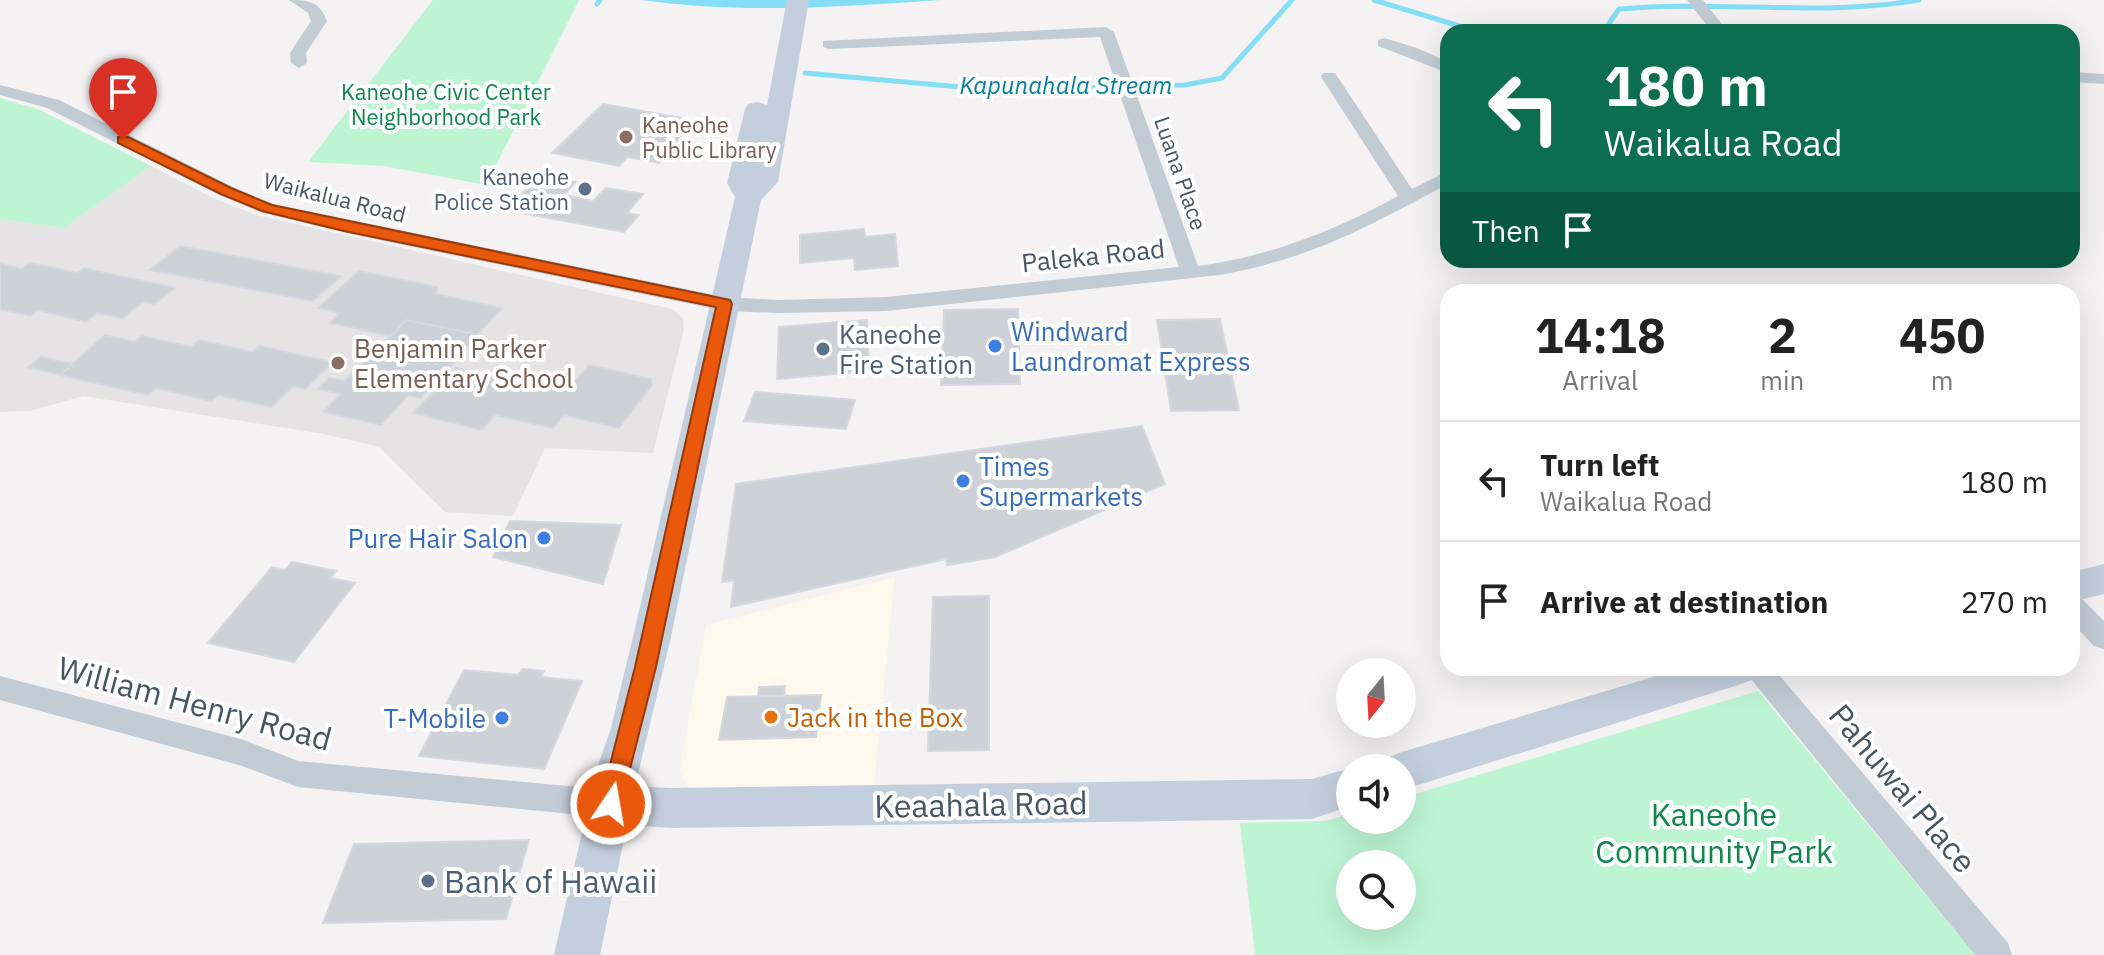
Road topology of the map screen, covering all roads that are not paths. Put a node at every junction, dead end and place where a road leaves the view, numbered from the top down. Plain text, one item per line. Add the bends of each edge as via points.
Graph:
1 (297, 0) edge
2 (1697, 3) edge
3 (791, 6) edge
4 (1714, 24) edge
5 (1384, 43) dead end
6 (829, 44) dead end
7 (299, 63) dead end
8 (1440, 64) edge
9 (1329, 77) dead end
10 (2080, 78) edge
11 (2104, 79) edge
12 (0, 90) edge
13 (1440, 181) edge
14 (1408, 197) junction
15 (1191, 274) junction
16 (725, 304) junction
17 (2104, 579) edge
18 (2080, 585) edge
19 (2080, 614) edge
20 (2104, 638) edge
21 (1712, 676) edge
22 (1763, 676) edge
23 (0, 688) edge
24 (1416, 767) edge
25 (1336, 791) edge
26 (611, 804) junction
27 (577, 955) edge
28 (1996, 955) edge

1 - 7 street via 315,10 319,21 298,53
2 - 4 street
3 - 16 main road via 765,182 748,197
5 - 8 street
6 - 15 street, Luana Place via 1106,32
9 - 14 street
10 - 11 street
12 - 16 street, Waikalua Road via 53,104 267,208
13 - 14 street, Paleka Road
14 - 15 street, Paleka Road via 1329,239
15 - 16 street, Paleka Road via 891,303 774,308
16 - 26 main road
17 - 18 main road
19 - 20 street
21 - 24 main road
22 - 28 street, Pahuwai Place
23 - 26 street, William Henry Road via 241,752 298,774
25 - 26 main road, Keaahala Road via 1312,799 670,808
26 - 27 main road

